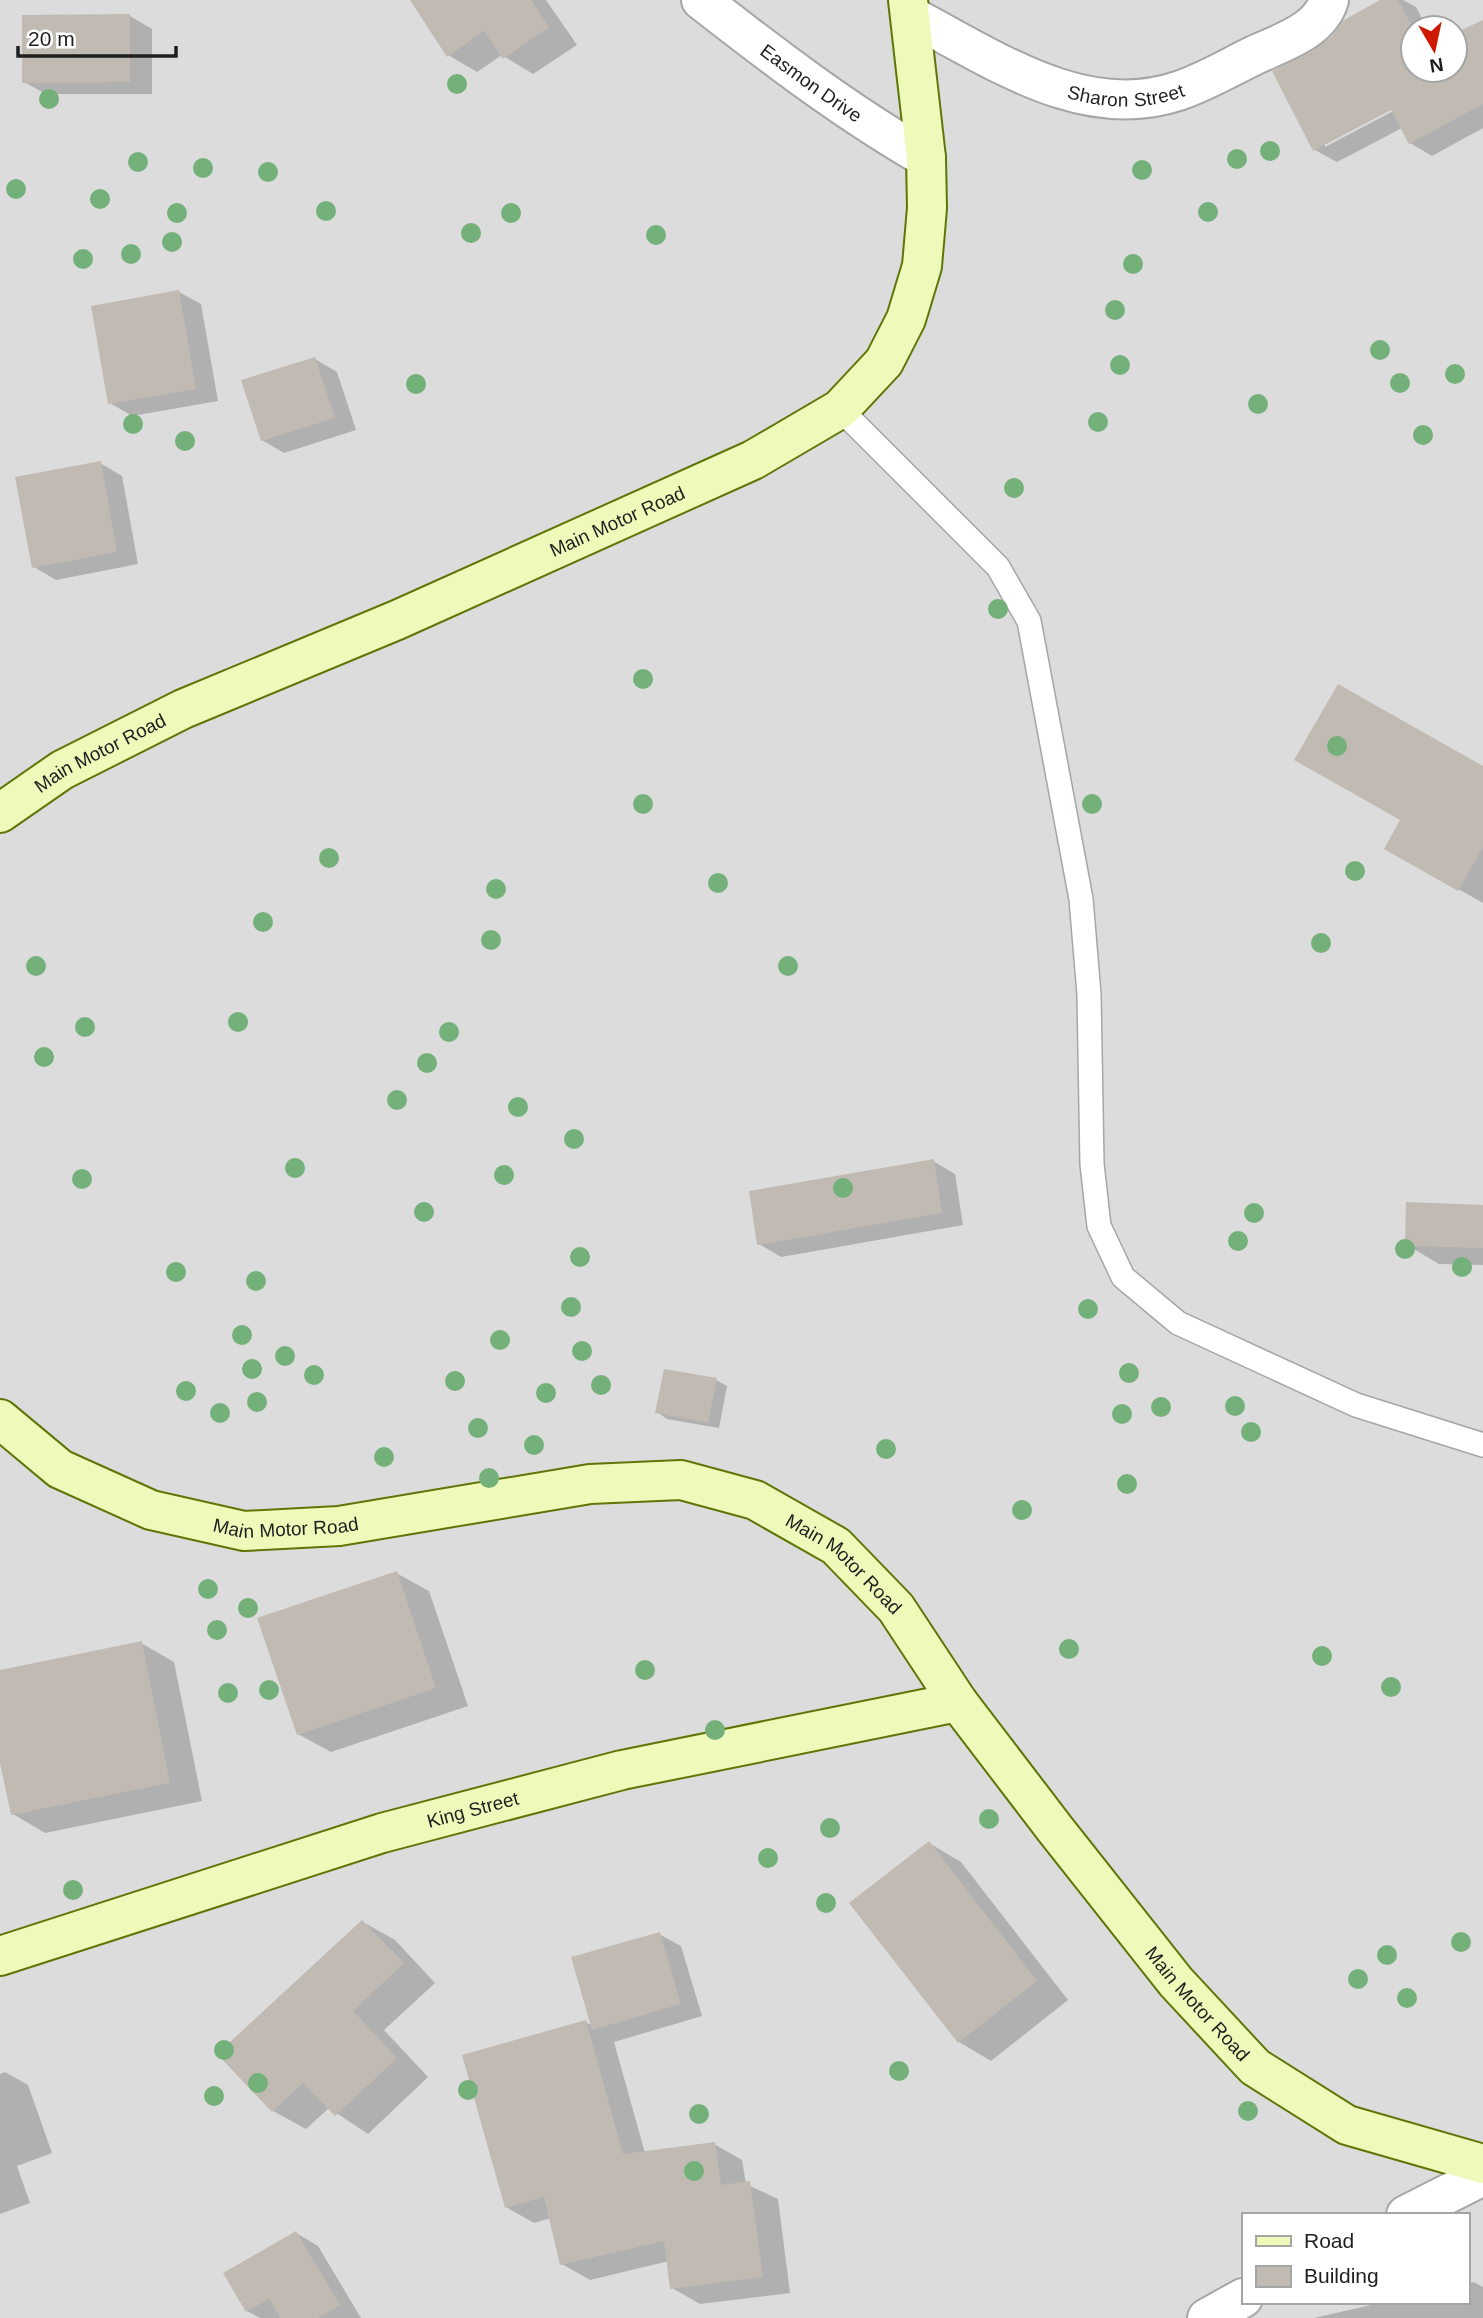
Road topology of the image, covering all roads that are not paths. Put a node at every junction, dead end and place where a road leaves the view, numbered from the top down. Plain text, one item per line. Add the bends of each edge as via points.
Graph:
1 (701, 0) edge
2 (1329, 0) edge
3 (909, 8) edge
4 (926, 158) junction
5 (840, 408) junction
6 (0, 813) edge
7 (0, 1419) edge
8 (1483, 1445) edge
9 (958, 1702) junction
10 (0, 1956) edge
11 (1483, 2164) edge
12 (1483, 2176) edge
13 (1410, 2213) edge
14 (1242, 2299) edge
15 (1207, 2318) edge

1 - 4 street, Easmon Drive via 804,80
2 - 3 street, Sharon Street via 1324,15 1298,35 1177,91 1124,100 1085,97 1040,82
3 - 4 main road, Main Motor Road
4 - 5 main road, Main Motor Road via 922,266 906,319 884,362
5 - 6 main road, Main Motor Road via 753,460 397,620 183,709 62,770
5 - 8 lane via 998,567 1028,621 1081,899 1089,994 1092,1164 1099,1226 1123,1277 1178,1323 1356,1405
7 - 9 main road, Main Motor Road via 60,1469 151,1510 244,1531 339,1526 590,1483 681,1480 755,1500 836,1546 896,1608
9 - 10 main road, King Street via 622,1770 409,1826
9 - 11 main road, Main Motor Road via 1175,1982 1255,2067 1347,2125
12 - 13 street
14 - 15 street

